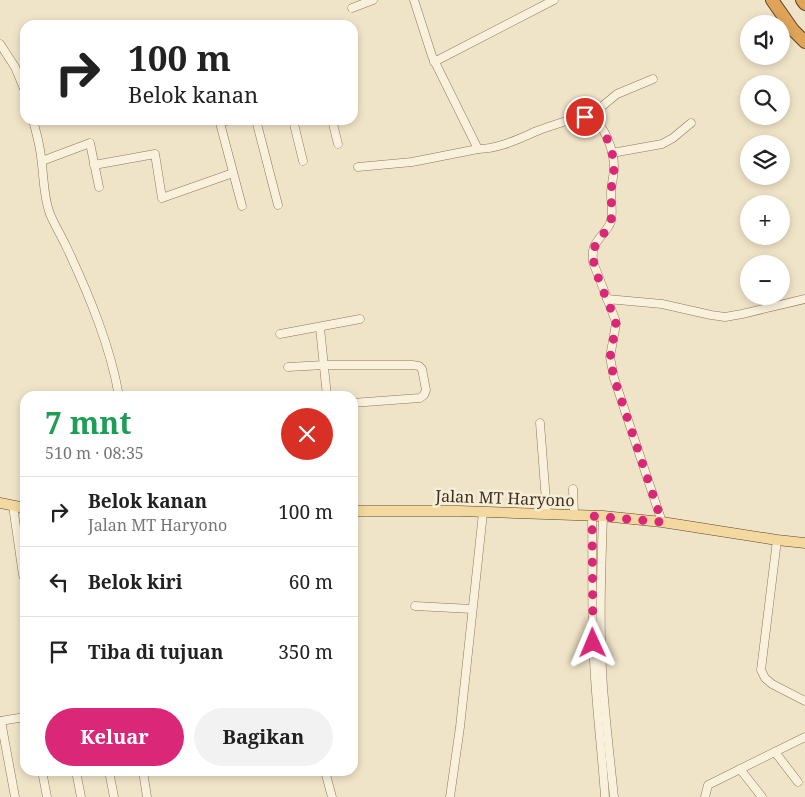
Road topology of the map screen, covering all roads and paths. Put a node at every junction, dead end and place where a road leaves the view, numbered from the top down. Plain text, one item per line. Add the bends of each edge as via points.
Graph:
1 (373, 0) edge
2 (414, 0) edge
3 (554, 0) edge
4 (772, 0) edge
5 (802, 0) edge
6 (805, 4) edge
7 (352, 8) dead end
8 (805, 42) edge
9 (0, 44) edge
10 (434, 62) junction
11 (20, 78) edge
12 (653, 79) dead end
13 (589, 118) junction
14 (691, 123) dead end
15 (34, 125) edge
16 (221, 125) edge
17 (257, 125) edge
18 (294, 125) edge
19 (333, 125) edge
20 (338, 144) dead end
21 (478, 149) junction
22 (612, 153) junction
23 (42, 160) junction
24 (304, 160) dead end
25 (94, 164) junction
26 (358, 167) dead end
27 (233, 173) junction
28 (99, 187) dead end
29 (278, 205) dead end
30 (242, 206) dead end
31 (607, 299) junction
32 (805, 299) edge
33 (360, 319) dead end
34 (320, 328) junction
35 (280, 334) dead end
36 (324, 365) junction
37 (288, 367) dead end
38 (118, 391) edge
39 (327, 391) edge
40 (358, 403) edge
41 (540, 423) dead end
42 (573, 489) dead end
43 (0, 503) edge
44 (12, 506) junction
45 (20, 507) edge
46 (358, 511) edge
47 (483, 512) junction
48 (547, 514) junction
49 (574, 514) junction
50 (597, 516) junction
51 (662, 522) junction
52 (777, 540) junction
53 (805, 543) edge
54 (20, 556) edge
55 (415, 606) dead end
56 (472, 609) junction
57 (805, 701) edge
58 (20, 718) edge
59 (0, 721) edge
60 (602, 721) junction
61 (805, 737) edge
62 (776, 752) junction
63 (740, 769) junction
64 (43, 776) edge
65 (77, 776) edge
66 (110, 776) edge
67 (144, 776) edge
68 (326, 776) edge
69 (798, 782) dead end
70 (708, 795) edge
71 (14, 797) edge
72 (47, 797) edge
73 (81, 797) edge
74 (114, 797) edge
75 (147, 797) edge
76 (332, 797) edge
77 (450, 797) edge
78 (605, 797) edge
79 (614, 797) edge
80 (762, 797) edge

1 - 7 street
2 - 10 street
3 - 10 street
4 - 8 highway
5 - 6 highway
9 - 11 street
10 - 21 street
12 - 13 street via 617,94
13 - 21 street via 578,117 503,145
13 - 22 street via 604,134
14 - 22 street via 662,144
15 - 23 street
16 - 27 street
17 - 29 street
18 - 24 street
19 - 20 street
21 - 26 street via 412,162
22 - 31 street via 611,222 594,247 593,254
23 - 25 street via 90,143
23 - 38 street via 46,204 86,292
25 - 27 street via 154,154 162,198
25 - 28 street
27 - 30 street
31 - 32 street via 662,304 725,317
31 - 51 street via 616,324 610,358 614,378
33 - 34 street
34 - 35 street
34 - 36 street
36 - 37 street
36 - 39 street
36 - 40 street via 421,367 426,390 420,398
41 - 48 street
42 - 49 street
43 - 44 main road
44 - 45 main road
44 - 54 street
46 - 47 main road, Jalan MT Haryono
47 - 48 main road, Jalan MT Haryono
47 - 56 street
48 - 49 main road, Jalan MT Haryono
49 - 50 main road, Jalan MT Haryono
50 - 51 main road, Jalan MT Haryono
50 - 60 street via 594,659
51 - 52 main road, Jalan MT Haryono
52 - 53 main road, Jalan MT Haryono
52 - 57 street via 762,670 772,684
55 - 56 street
56 - 77 street
58 - 59 street
59 - 71 street
60 - 78 street
60 - 79 street
61 - 62 street
62 - 63 street
62 - 69 street
63 - 70 street via 708,785
63 - 80 street
64 - 72 street
65 - 73 street
66 - 74 street
67 - 75 street
68 - 76 street

